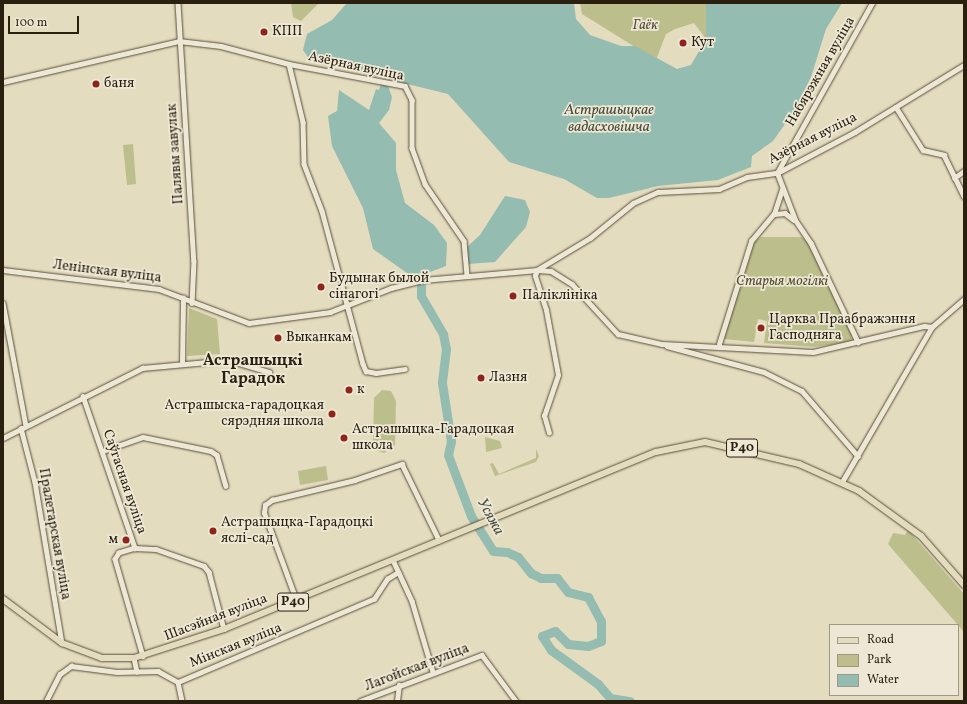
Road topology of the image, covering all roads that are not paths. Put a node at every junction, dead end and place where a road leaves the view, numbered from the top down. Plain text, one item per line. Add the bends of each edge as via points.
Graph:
1 (178, 3) edge
2 (872, 3) edge
3 (179, 41) junction
4 (289, 64) junction
5 (964, 65) edge
6 (3, 82) edge
7 (896, 107) junction
8 (964, 171) edge
9 (777, 173) junction
10 (954, 178) junction
11 (782, 188) junction
12 (964, 196) edge
13 (774, 214) junction
14 (795, 220) junction
15 (3, 270) edge
16 (537, 270) junction
17 (467, 276) junction
18 (183, 298) junction
19 (964, 299) edge
20 (3, 303) edge
21 (192, 303) junction
22 (346, 306) junction
23 (932, 327) junction
24 (858, 343) junction
25 (662, 344) junction
26 (719, 344) junction
27 (182, 362) junction
28 (405, 369) dead end
29 (269, 372) dead end
30 (83, 396) junction
31 (24, 427) junction
32 (549, 433) dead end
33 (3, 438) edge
34 (103, 451) junction
35 (858, 456) junction
36 (842, 482) junction
37 (226, 486) dead end
38 (439, 540) junction
39 (134, 548) junction
40 (393, 560) junction
41 (398, 572) junction
42 (964, 585) edge
43 (3, 599) edge
44 (296, 600) junction
45 (224, 629) junction
46 (62, 643) junction
47 (143, 656) junction
48 (134, 658) junction
49 (137, 672) junction
50 (433, 672) junction
51 (178, 682) junction
52 (399, 685) junction
53 (46, 701) edge
54 (182, 701) edge
55 (360, 701) edge
56 (397, 701) edge
57 (516, 701) edge

1 - 3 street, Палявы завулак
2 - 9 street, Набярэжная вуліца
3 - 4 street, Азёрная вуліца via 247,52
3 - 6 street
3 - 21 street, Палявы завулак via 194,261
4 - 17 street, Азёрная вуліца via 382,80 404,86 412,94 412,148 425,184 464,241
4 - 22 street via 303,122 304,164 322,211
5 - 7 street, Азёрная вуліца
7 - 9 street, Азёрная вуліца
7 - 10 street via 923,150 944,155
8 - 10 street
9 - 11 street
9 - 16 street, Азёрная вуліца via 747,177 718,189 658,192 633,203 590,238
10 - 12 street
11 - 13 street
11 - 14 street
13 - 14 street via 784,213
13 - 26 street via 751,241
14 - 24 street via 811,244
15 - 18 street, Ленінская вуліца via 160,289
16 - 17 street, Ленінская вуліца
16 - 25 street, Ленінская вуліца via 551,271 572,284 618,334
16 - 32 street via 534,276 546,310 558,375 544,416
17 - 22 street, Ленінская вуліца via 414,282
18 - 21 street, Ленінская вуліца
18 - 27 street
19 - 23 street
20 - 31 street, Пралетарская вуліца
21 - 22 street, Ленінская вуліца via 235,320 260,324
22 - 28 street via 366,371
23 - 24 street, Ленінская вуліца via 924,326
23 - 35 street
24 - 26 street, Ленінская вуліца via 813,352
25 - 26 street, Ленінская вуліца
25 - 35 street via 764,372 789,383 821,409
27 - 29 street via 229,360
27 - 30 street via 142,368
30 - 31 street
30 - 34 street, Саўгасная вуліца
31 - 33 street
31 - 46 street, Пралетарская вуліца
34 - 37 street via 143,437 211,451 217,455
34 - 39 street, Саўгасная вуліца
35 - 36 street
36 - 38 main road, Шасэйная вуліца / Р40 via 799,464 736,447 684,444
36 - 42 main road, Р40 via 877,501 903,520
38 - 40 main road, Шасэйная вуліца / Р40
38 - 44 street via 402,464 355,480 272,500 265,505 264,513
39 - 45 street via 156,549 204,566 209,572
39 - 47 street, Саўгасная вуліца via 119,553 115,559
40 - 41 street
40 - 44 main road, Шасэйная вуліца / Р40
41 - 50 street via 412,601
41 - 51 street, Мінская вуліца via 387,579 374,599
43 - 46 main road, Шасэйная вуліца / Р40
44 - 45 main road, Шасэйная вуліца / Р40
45 - 47 main road, Шасэйная вуліца / Р40
46 - 48 main road, Шасэйная вуліца / Р40 via 102,658
47 - 48 main road, Шасэйная вуліца / Р40
48 - 49 street
49 - 51 street, Мінская вуліца via 165,673
49 - 53 street, Мінская вуліца via 67,667
50 - 52 street, Лагойская вуліца
50 - 57 street, Лагойская вуліца via 482,655
51 - 54 street
52 - 55 street, Лагойская вуліца
52 - 56 street

